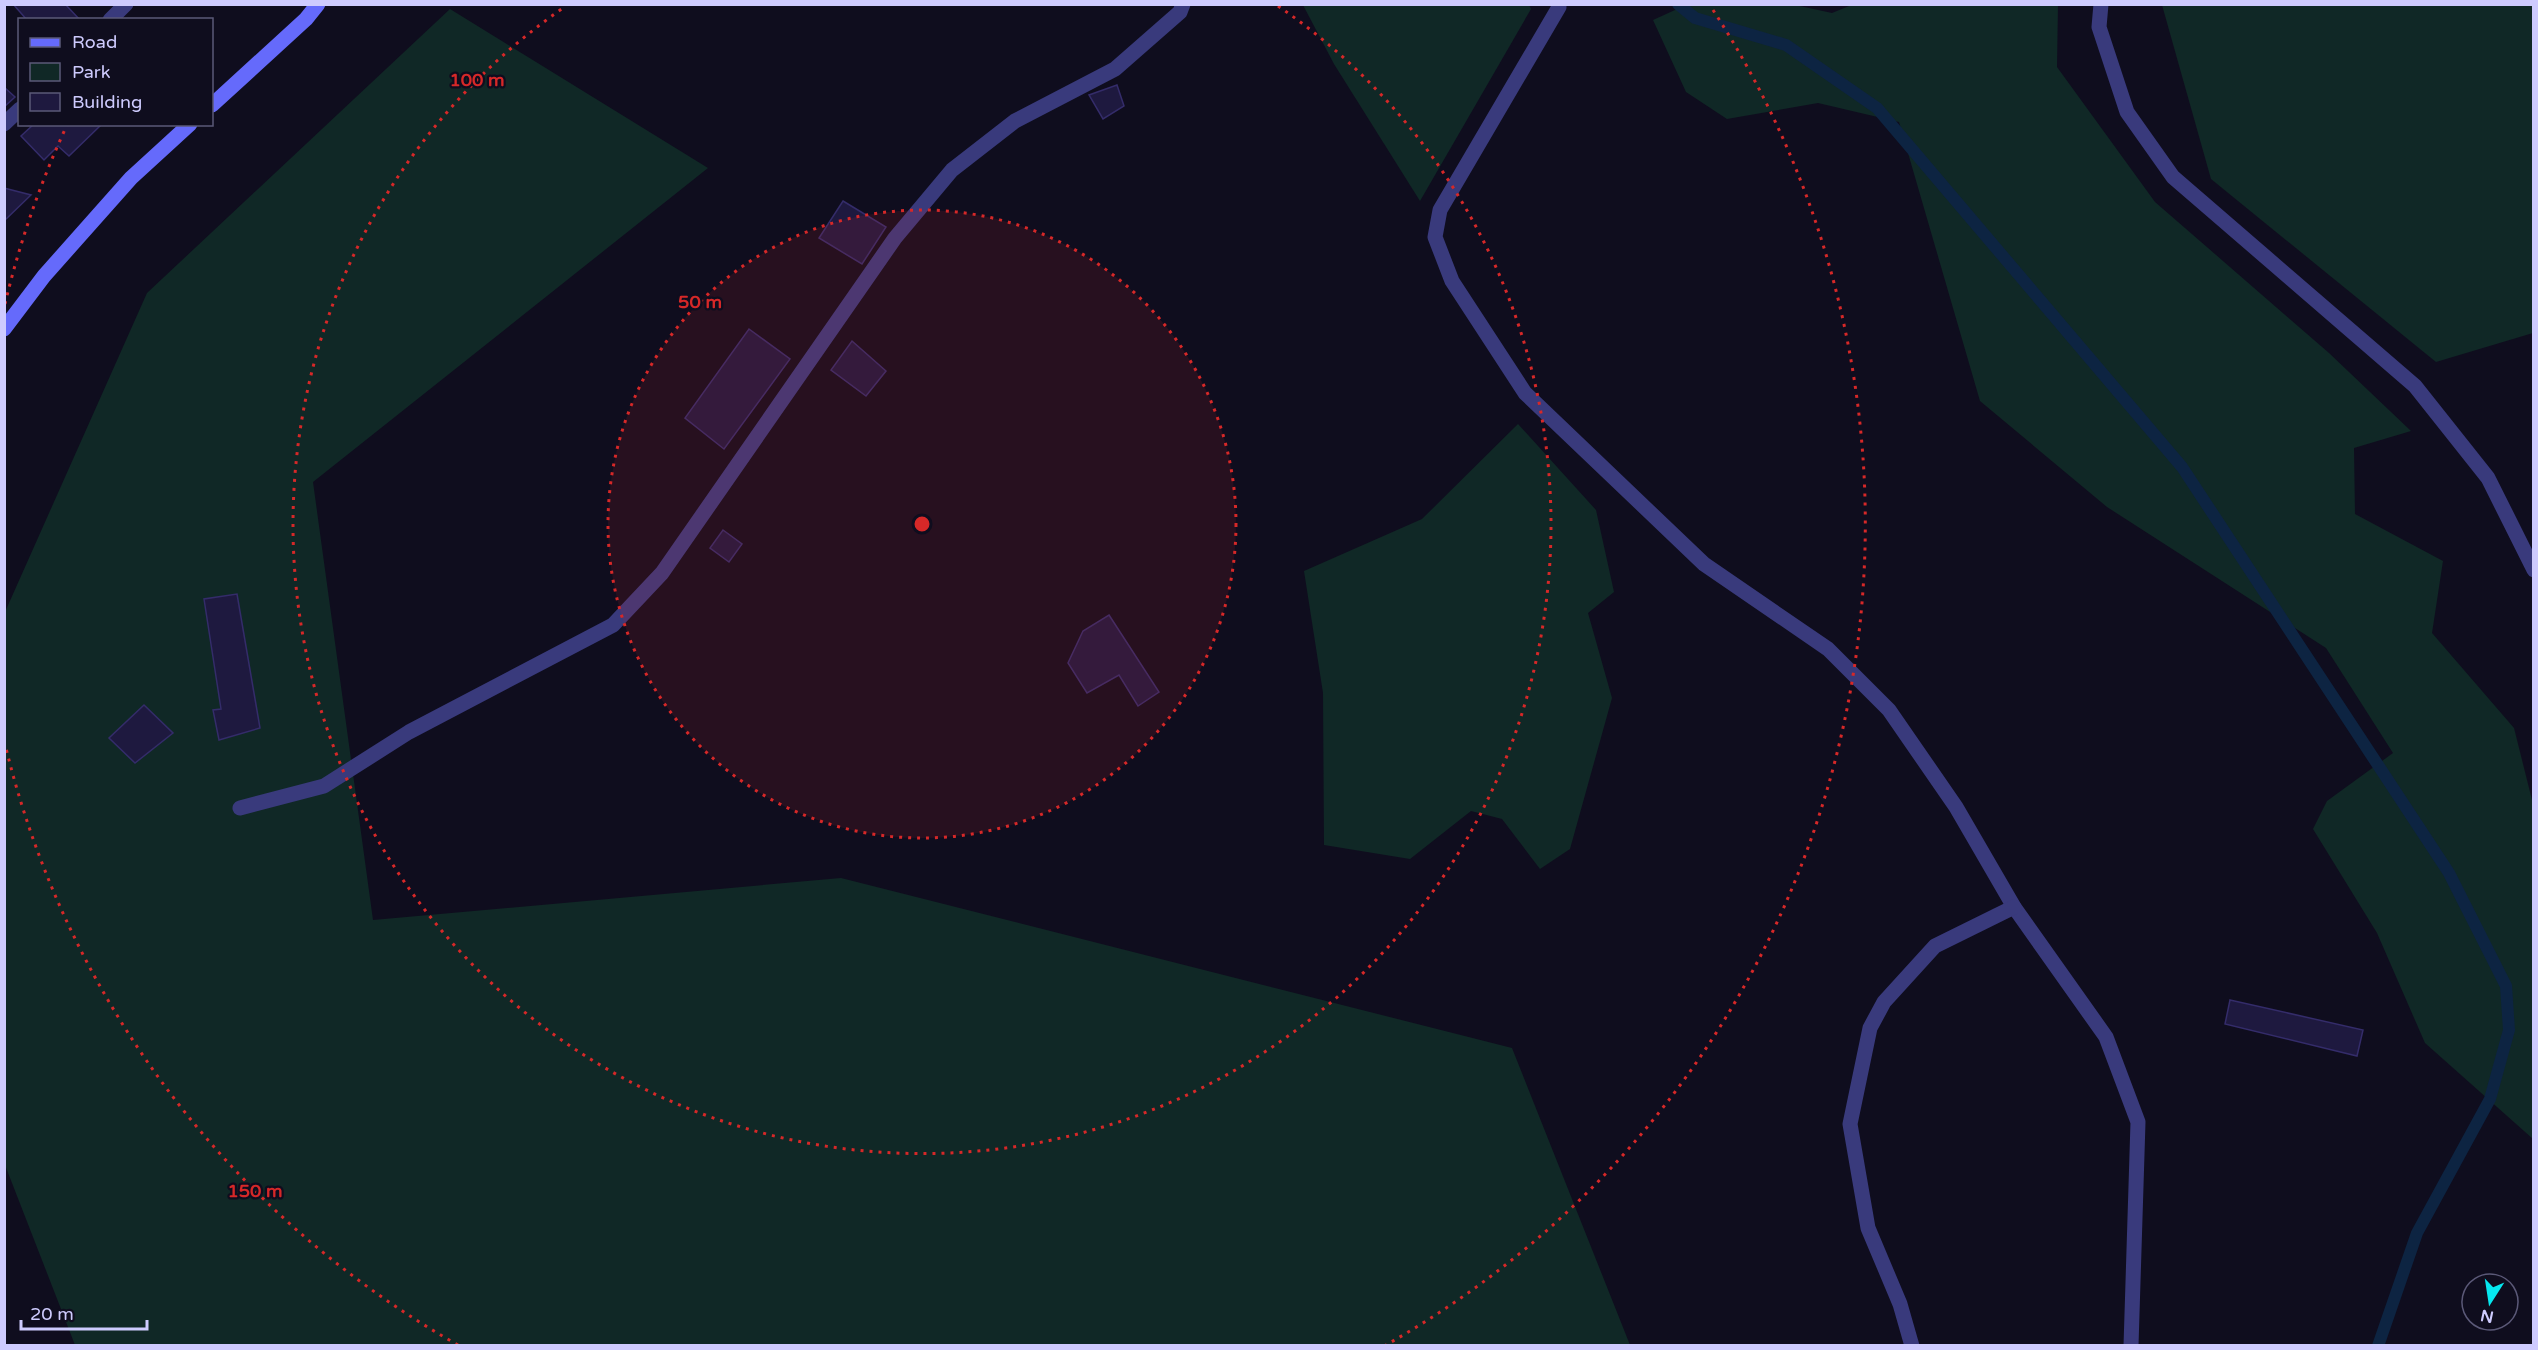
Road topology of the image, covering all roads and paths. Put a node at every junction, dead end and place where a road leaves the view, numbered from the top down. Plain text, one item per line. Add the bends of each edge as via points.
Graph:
1 (126, 4) edge
2 (318, 4) edge
3 (1183, 4) edge
4 (1558, 4) edge
5 (2101, 4) edge
6 (112, 18) edge
7 (213, 104) edge
8 (18, 111) edge
9 (4, 124) edge
10 (188, 126) edge
11 (4, 329) edge
12 (2534, 570) edge
13 (240, 808) dead end
14 (2014, 908) junction
15 (1912, 1346) edge
16 (2131, 1346) edge

1 - 6 street
2 - 7 main road
3 - 13 street via 1180,12 1115,69 1015,121 952,170 895,238 662,573 613,625 409,732 324,786
4 - 14 street via 1440,210 1435,237 1452,281 1525,393 1704,564 1828,649 1889,710 1956,807
5 - 12 street via 2099,27 2127,112 2173,177 2415,386 2488,478
8 - 9 street
10 - 11 main road via 131,178 44,276
14 - 15 street via 1935,946 1884,1002 1870,1028 1850,1124 1868,1228 1900,1304
14 - 16 street via 2106,1037 2138,1122

